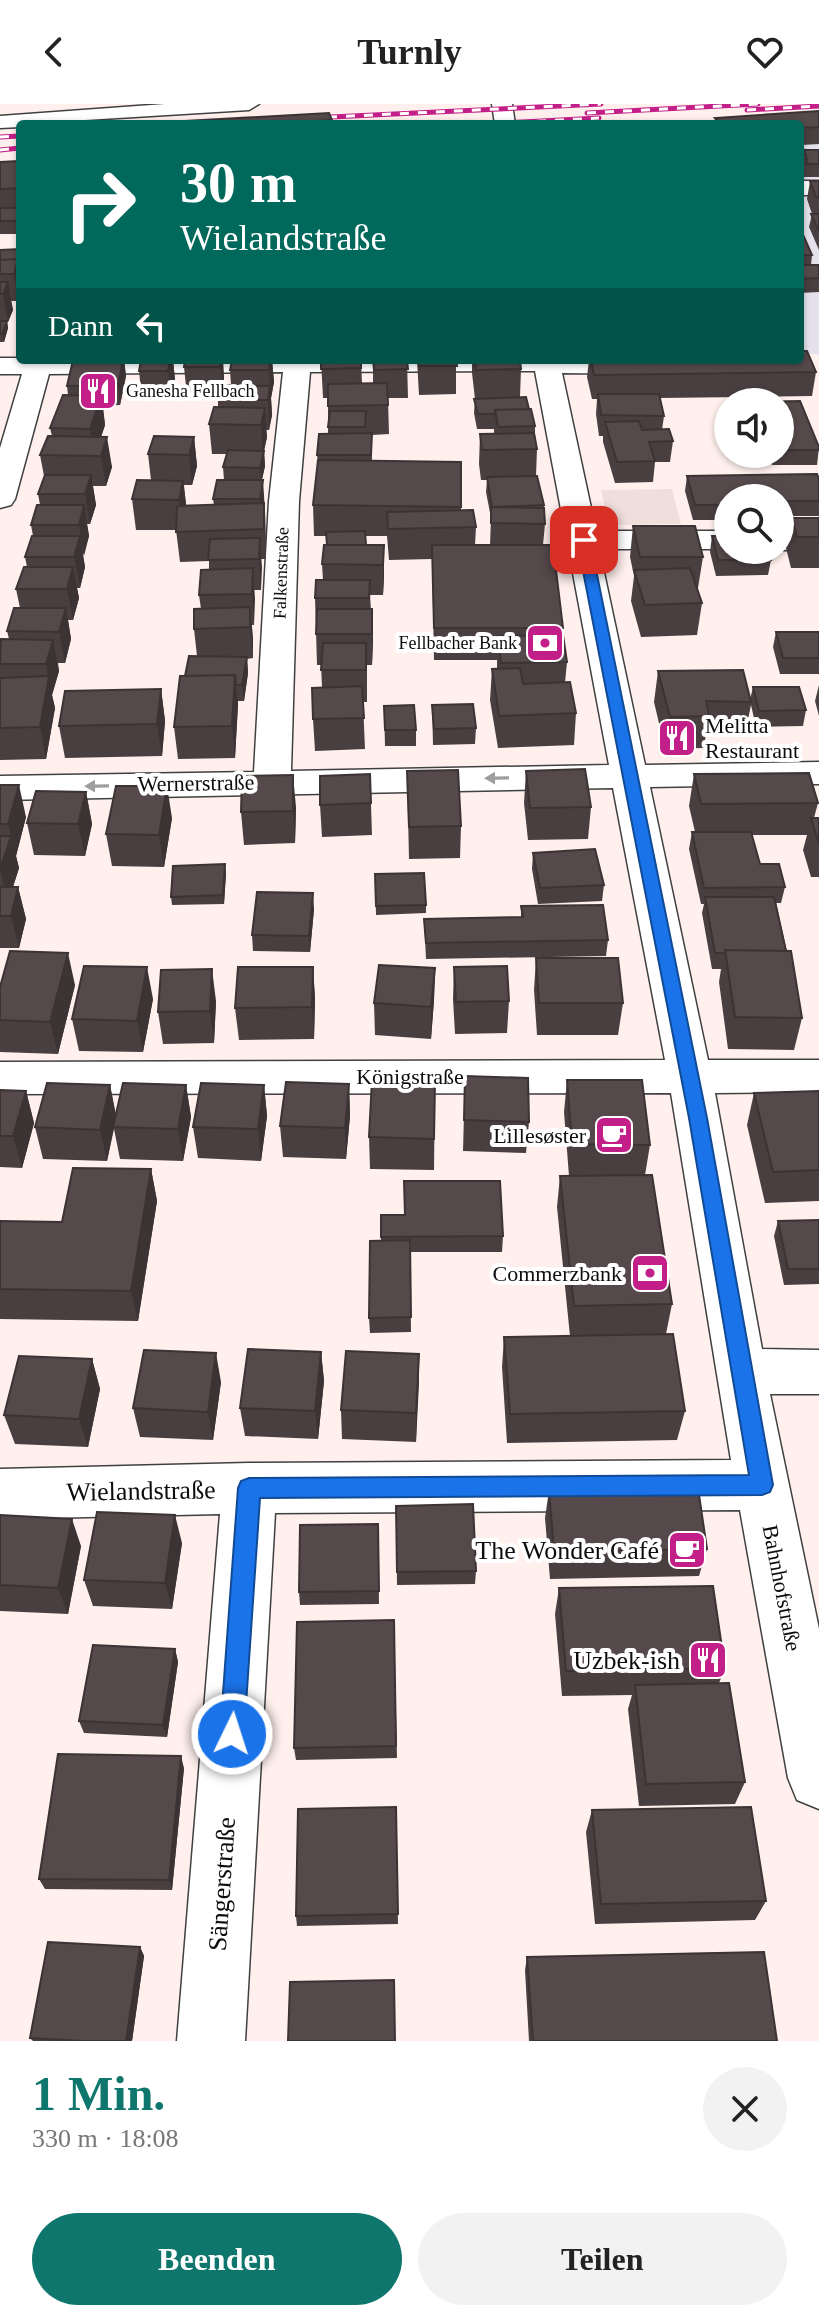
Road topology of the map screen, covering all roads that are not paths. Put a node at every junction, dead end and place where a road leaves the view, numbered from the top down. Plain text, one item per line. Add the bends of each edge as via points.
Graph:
1 (249, 104) edge
2 (150, 108) edge
3 (21, 120) edge
4 (37, 364) edge
5 (211, 364) edge
6 (372, 364) edge
7 (547, 364) edge
8 (637, 364) edge
9 (297, 365) junction
10 (682, 365) edge
11 (1, 496) edge
12 (714, 539) edge
13 (584, 540) junction
14 (794, 541) edge
15 (819, 541) edge
16 (819, 773) edge
17 (631, 776) junction
18 (272, 781) junction
19 (0, 788) edge
20 (690, 1075) junction
21 (819, 1076) edge
22 (0, 1078) edge
23 (740, 1371) junction
24 (819, 1372) edge
25 (762, 1485) junction
26 (249, 1488) junction
27 (0, 1494) edge
28 (819, 1778) edge
29 (211, 2041) edge

1 - 2 street
2 - 3 street
4 - 11 street
5 - 9 street
6 - 9 street
7 - 13 street, Bahnhofstraße
8 - 10 street
9 - 18 street, Falkenstraße via 284,501
12 - 13 street via 652,532
13 - 17 street, Bahnhofstraße
14 - 15 street
16 - 17 street, Wernerstraße
17 -> 18 street, Wernerstraße
17 - 20 street, Bahnhofstraße
18 -> 19 street, Wernerstraße
20 - 21 street, Königstraße
20 - 22 street, Königstraße
20 - 23 street, Bahnhofstraße
23 - 24 street
23 - 25 street, Bahnhofstraße
25 - 26 street, Wielandstraße
25 - 28 street, Bahnhofstraße
26 - 27 street, Wielandstraße
26 - 29 street, Sängerstraße

